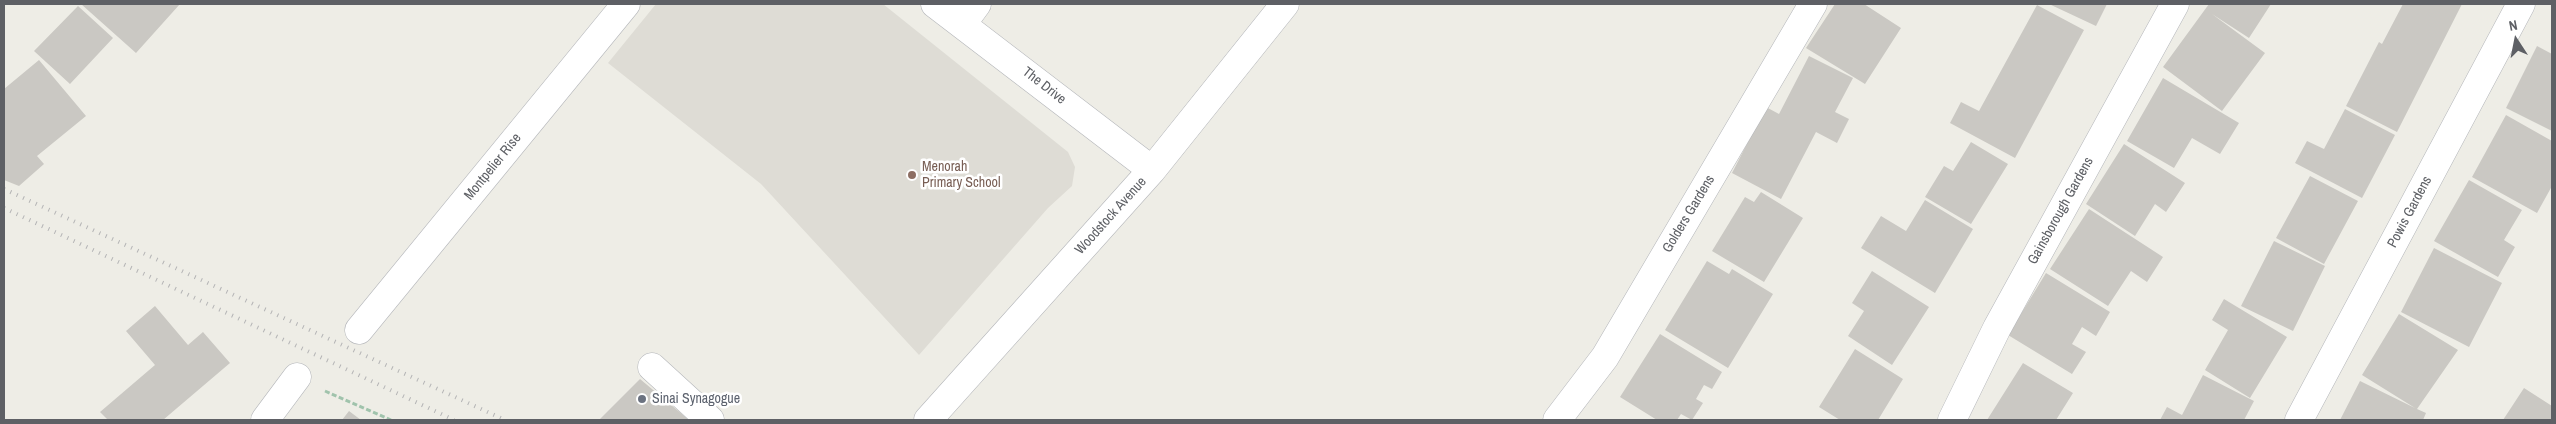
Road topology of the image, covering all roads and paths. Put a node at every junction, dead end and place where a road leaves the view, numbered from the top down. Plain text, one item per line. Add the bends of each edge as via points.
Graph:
1 (626, 4) edge
2 (935, 4) edge
3 (1285, 4) edge
4 (1813, 4) edge
5 (2175, 4) edge
6 (2521, 4) edge
7 (970, 13) edge
8 (1152, 170) junction
9 (359, 330) dead end
10 (652, 367) dead end
11 (297, 377) dead end
12 (340, 398) dead end
13 (265, 420) edge
14 (391, 420) edge
15 (710, 420) edge
16 (928, 420) edge
17 (1557, 420) edge
18 (1952, 420) edge
19 (2299, 420) edge

1 - 9 street, Montpelier Rise
2 - 7 street, The Drive
3 - 8 street, Woodstock Avenue
4 - 17 street, Golders Gardens via 1605,357
5 - 18 street, Gainsborough Gardens via 1997,328
6 - 19 street, Powis Gardens
7 - 8 street, The Drive
8 - 16 street, Woodstock Avenue
10 - 15 street
11 - 13 street
12 - 14 path

